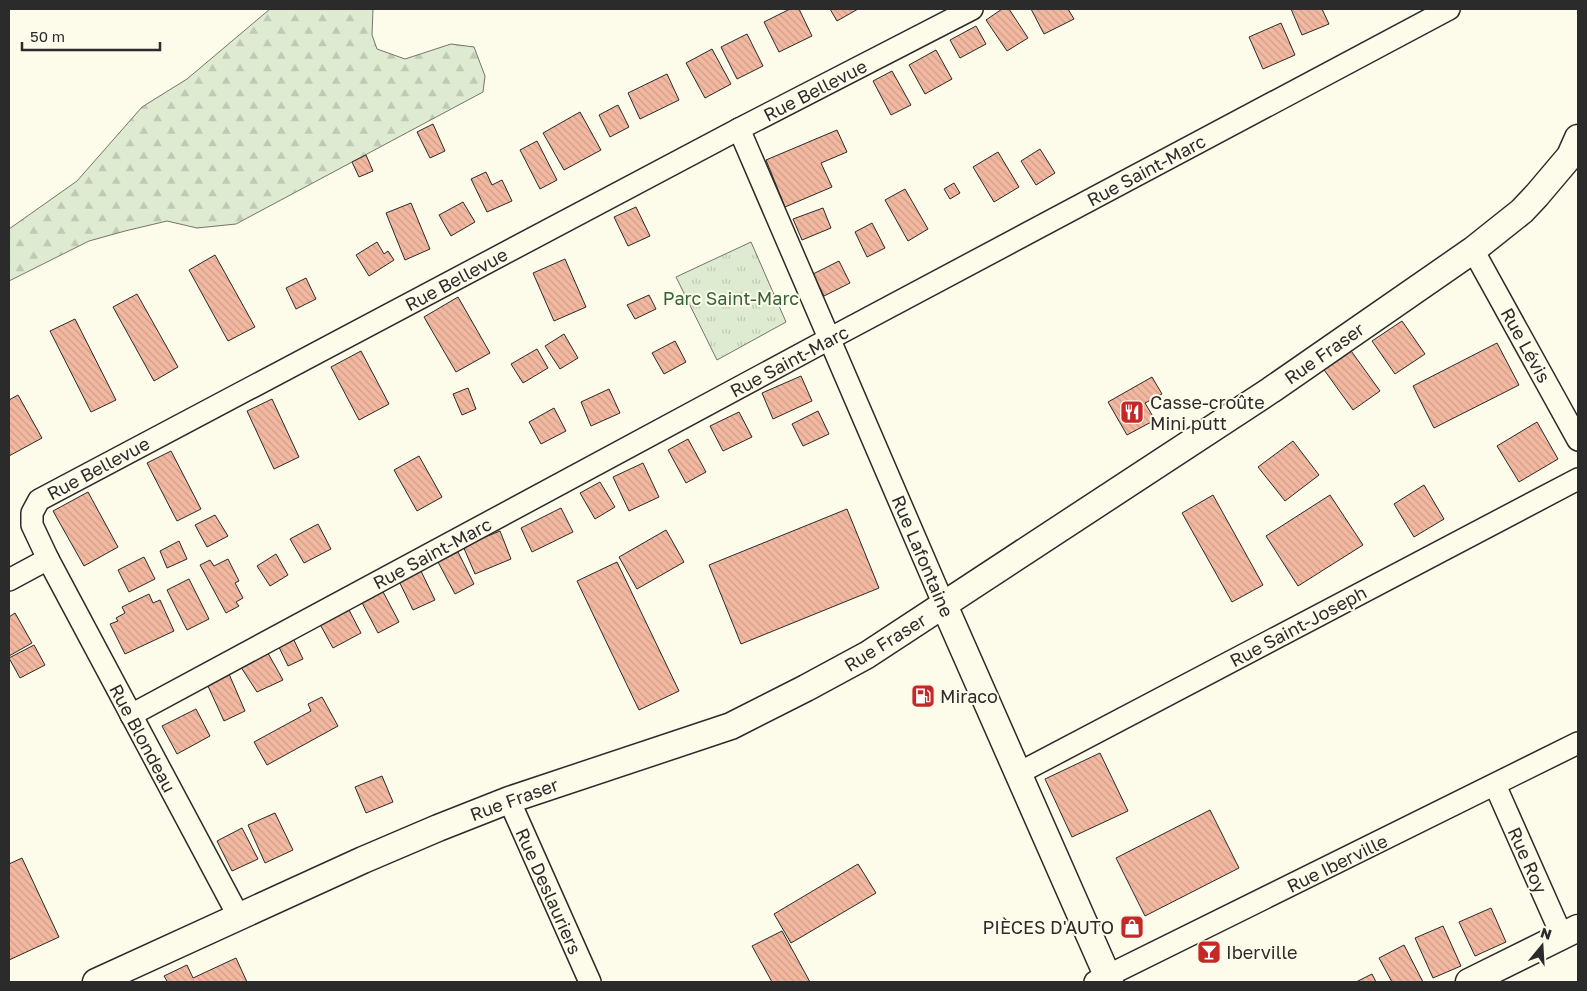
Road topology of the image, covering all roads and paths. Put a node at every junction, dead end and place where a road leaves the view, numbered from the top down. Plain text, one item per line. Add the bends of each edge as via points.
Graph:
1 (972, 9) edge
2 (1449, 9) edge
3 (739, 129) junction
4 (1578, 138) edge
5 (1578, 167) edge
6 (1522, 211) junction
7 (1473, 250) junction
8 (829, 339) junction
9 (1578, 440) edge
10 (1578, 479) edge
11 (48, 559) junction
12 (9, 580) edge
13 (944, 605) junction
14 (131, 715) junction
15 (1578, 743) edge
16 (1019, 773) junction
17 (1495, 785) junction
18 (509, 800) junction
19 (239, 917) junction
20 (1570, 932) edge
21 (1104, 980) edge
22 (1476, 981) edge
23 (96, 982) edge
24 (590, 982) edge

1 - 3 street, Rue Bellevue
2 - 8 street, Rue Saint-Marc
3 - 8 street, Rue Lafontaine
3 - 11 street, Rue Bellevue via 39,500 32,512 32,524
4 - 6 main road, Rue Fraser via 1570,156
5 - 6 main road
6 - 7 main road, Rue Fraser
7 - 9 street, Rue Lévis
7 - 13 main road, Rue Fraser via 1271,390
8 - 13 street, Rue Lafontaine
8 - 14 street, Rue Saint-Marc
10 - 16 street, Rue Saint-Joseph
11 - 12 street
11 - 14 street, Rue Blondeau
13 - 16 main road, Rue Lafontaine
13 - 18 main road, Rue Fraser via 867,655 730,726
14 - 19 street, Rue Blondeau
15 - 17 street, Rue Iberville
16 - 21 main road, Rue Lafontaine
17 - 20 street, Rue Roy
17 - 21 street, Rue Iberville
18 - 19 main road, Rue Fraser via 396,846
18 - 24 street, Rue Deslauriers
19 - 23 main road, Rue Fraser
20 - 22 main road

